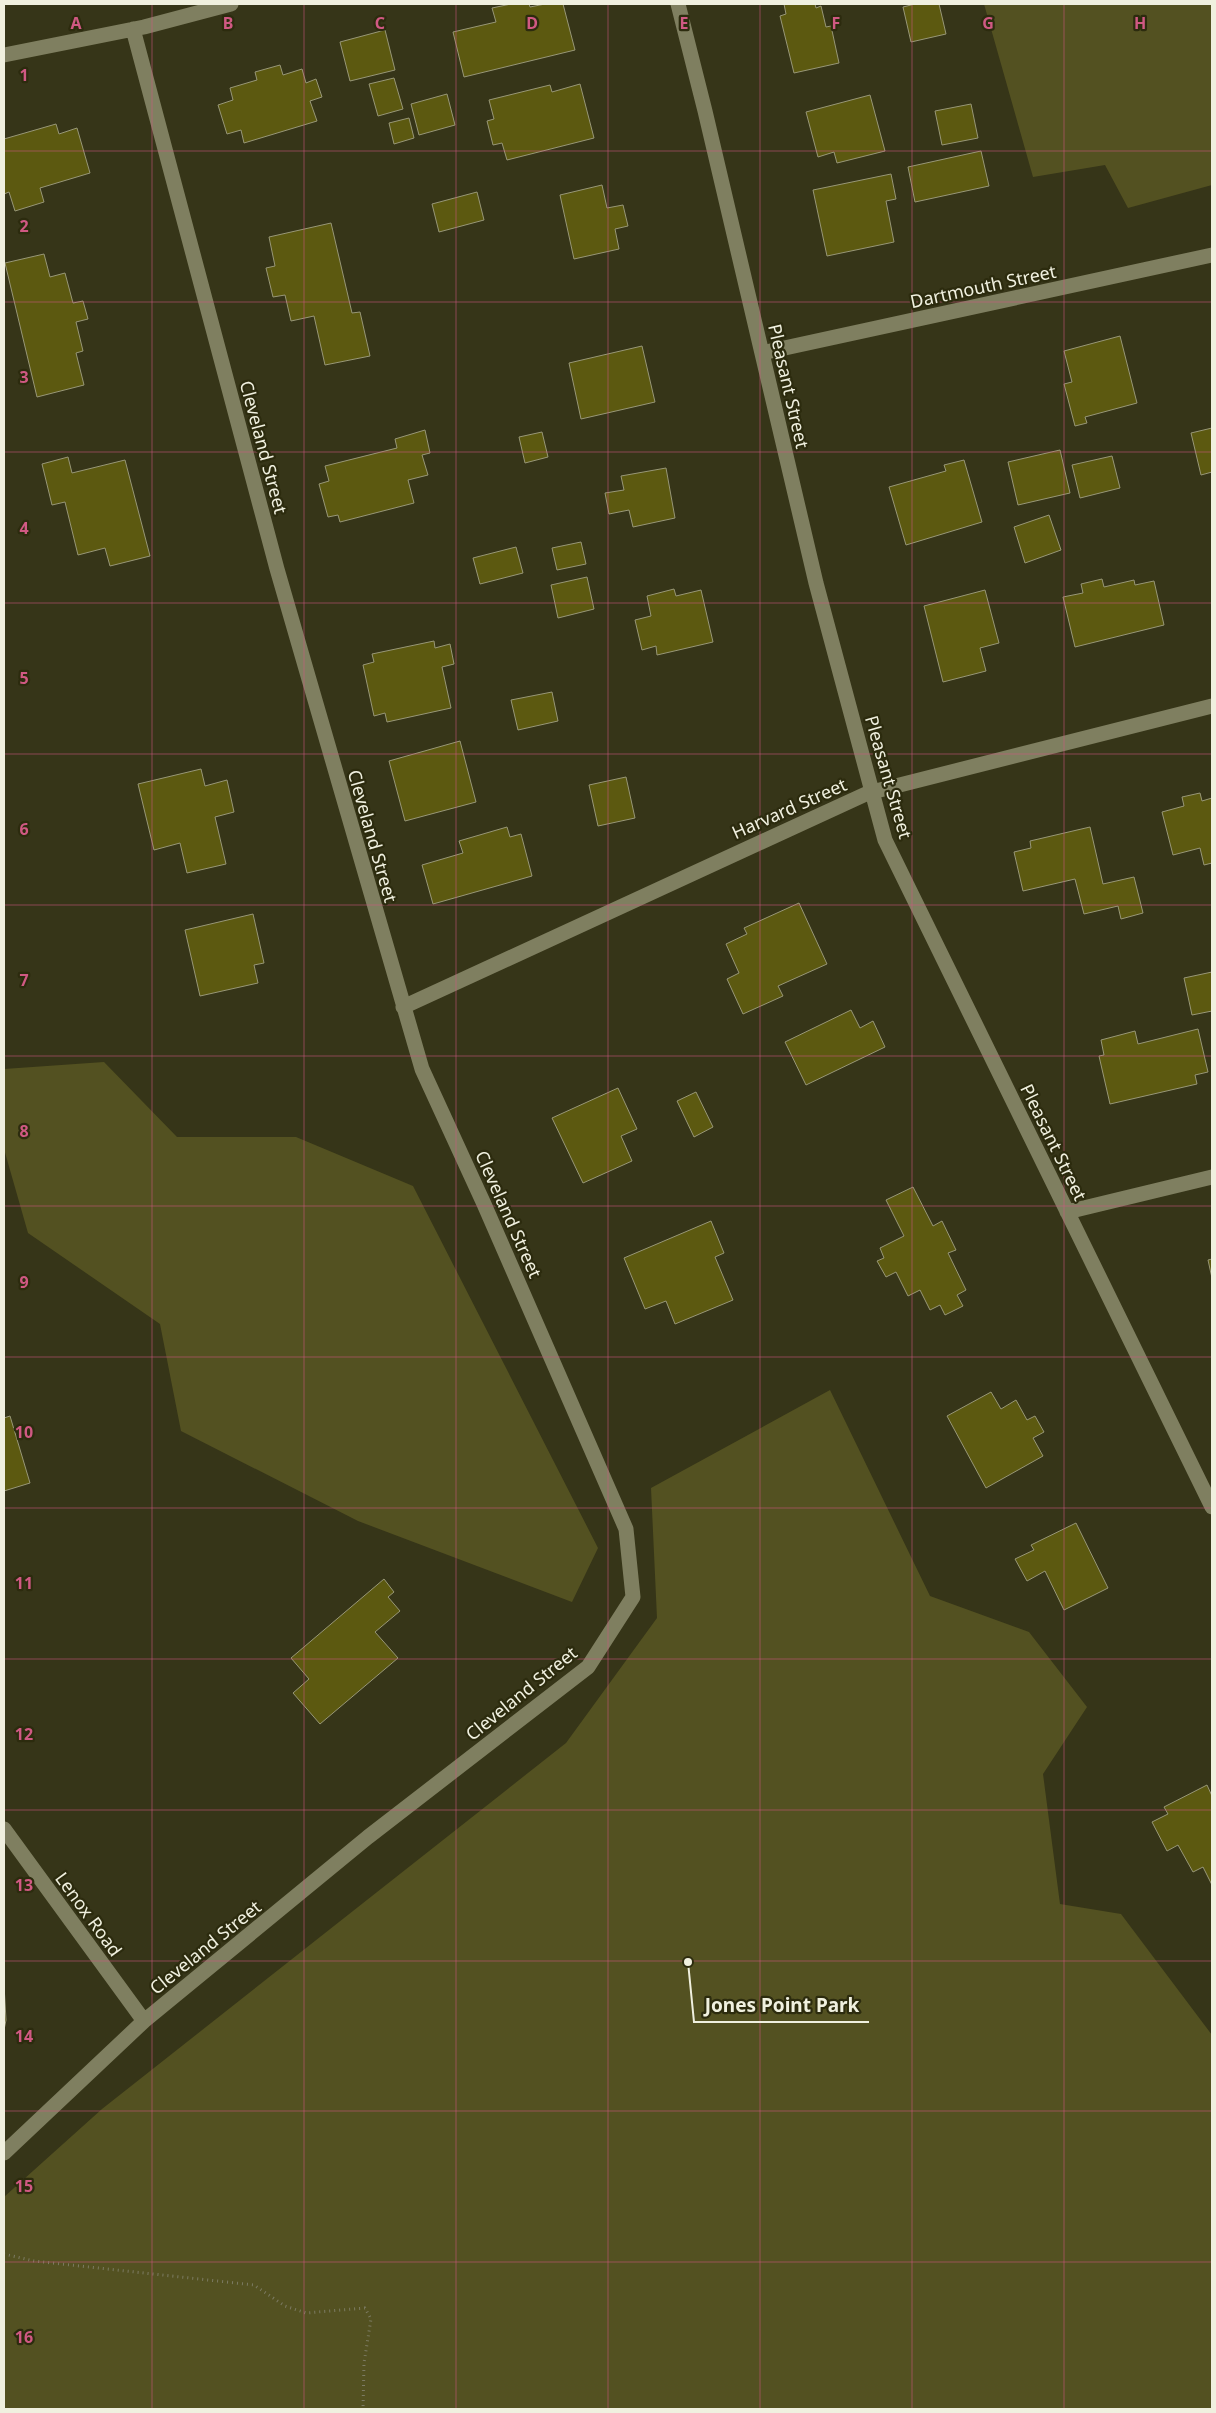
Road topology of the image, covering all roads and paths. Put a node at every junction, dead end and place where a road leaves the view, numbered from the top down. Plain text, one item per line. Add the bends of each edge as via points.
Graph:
1 (230, 4) edge
2 (678, 4) edge
3 (133, 29) junction
4 (4, 55) edge
5 (1212, 255) edge
6 (762, 353) junction
7 (1212, 706) edge
8 (872, 792) junction
9 (403, 1007) junction
10 (1212, 1177) edge
11 (1067, 1212) junction
12 (1212, 1507) edge
13 (4, 1828) edge
14 (144, 2021) junction
15 (4, 2153) edge
16 (4, 2254) edge
17 (362, 2409) edge

1 - 3 street
2 - 6 street, Pleasant Street
3 - 4 street
3 - 9 street, Cleveland Street via 277,569
5 - 6 street, Dartmouth Street
6 - 8 street, Pleasant Street via 816,582
7 - 8 street, Harvard Street
8 - 9 street, Harvard Street
8 - 11 street, Pleasant Street via 886,840
9 - 14 street, Cleveland Street via 422,1068 626,1529 633,1597 588,1667 368,1837
10 - 11 street
11 - 12 street, Pleasant Street
13 - 14 street, Lenox Road
14 - 15 street, Cleveland Street
16 - 17 path via 34,2261 254,2285 286,2306 306,2313 365,2308 371,2319 364,2363

